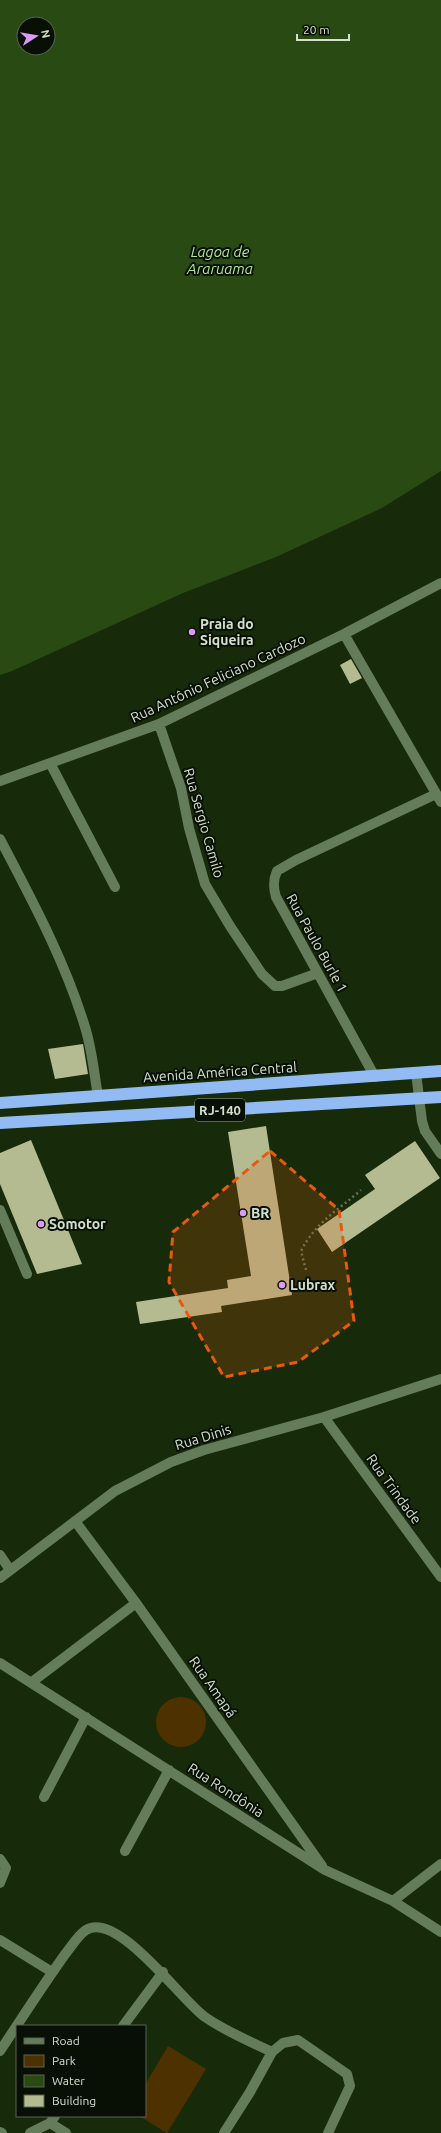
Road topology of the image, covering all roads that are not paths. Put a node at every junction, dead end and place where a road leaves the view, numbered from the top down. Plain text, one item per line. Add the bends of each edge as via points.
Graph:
1 (441, 583) edge
2 (344, 634) junction
3 (159, 724) junction
4 (50, 763) junction
5 (0, 781) edge
6 (439, 798) edge
7 (0, 839) edge
8 (115, 887) dead end
9 (318, 973) junction
10 (441, 1071) edge
11 (416, 1073) junction
12 (375, 1077) junction
13 (98, 1096) junction
14 (441, 1097) edge
15 (418, 1098) junction
16 (0, 1103) edge
17 (0, 1123) edge
18 (441, 1154) edge
19 (0, 1210) edge
20 (27, 1274) dead end
21 (441, 1379) edge
22 (324, 1417) junction
23 (75, 1521) junction
24 (0, 1555) edge
25 (10, 1570) junction
26 (0, 1578) edge
27 (441, 1578) edge
28 (136, 1603) junction
29 (0, 1662) edge
30 (32, 1682) junction
31 (86, 1717) junction
32 (170, 1770) junction
33 (44, 1797) dead end
34 (125, 1851) dead end
35 (0, 1859) edge
36 (441, 1864) edge
37 (325, 1870) junction
38 (0, 1883) edge
39 (393, 1901) junction
40 (441, 1932) edge
41 (0, 1940) edge
42 (52, 1972) junction
43 (162, 1972) junction
44 (17, 2025) edge
45 (124, 2025) edge
46 (16, 2027) edge
47 (0, 2051) edge
48 (272, 2052) junction
49 (53, 2119) edge
50 (30, 2133) edge
51 (66, 2133) edge
52 (224, 2133) edge
53 (328, 2133) edge

1 - 2 street, Rua Antônio Feliciano Cardozo
2 - 3 street, Rua Antônio Feliciano Cardozo
2 - 6 street
3 - 4 street, Rua Antônio Feliciano Cardozo
3 - 9 street, Rua Sergio Camilo via 181,788 205,884 230,926 262,974 275,986 282,986
4 - 5 street, Rua Antônio Feliciano Cardozo
4 - 8 street
6 - 9 street, Rua Paulo Burle 1 via 277,871 273,887 276,897
7 - 13 street via 74,992 86,1029
9 - 12 street, Rua Paulo Burle 1
10 - 11 highway, Avenida América Central / RJ-140
11 - 12 highway, Avenida América Central / RJ-140
11 - 15 street
12 - 13 highway, Avenida América Central / RJ-140
13 - 16 highway, Avenida América Central / RJ-140
14 - 15 highway, RJ-140
15 - 17 highway, RJ-140
15 - 18 street via 426,1131
19 - 20 street
21 - 22 street, Rua Dinis
22 - 23 street, Rua Dinis via 204,1450 171,1462 115,1491
22 - 27 street, Rua Trindade
23 - 25 street, Rua Dinis
23 - 28 street, Rua Amapá
24 - 25 street
25 - 26 street, Rua Dinis
28 - 30 street
28 - 37 street, Rua Amapá
29 - 30 street, Rua Rondônia
30 - 31 street, Rua Rondônia
31 - 32 street, Rua Rondônia
31 - 33 street
32 - 34 street
32 - 37 street, Rua Rondônia
35 - 38 street via 6,1868
36 - 39 street
37 - 39 street, Rua Rondônia
39 - 40 street, Rua Rondônia
41 - 42 street
42 - 43 street via 80,1936 96,1926 134,1946
42 - 44 street
43 - 45 street
43 - 48 street via 204,2016
46 - 47 street
48 - 52 street
48 - 53 street via 284,2043 298,2040 348,2074 350,2086
49 - 50 street
49 - 51 street

